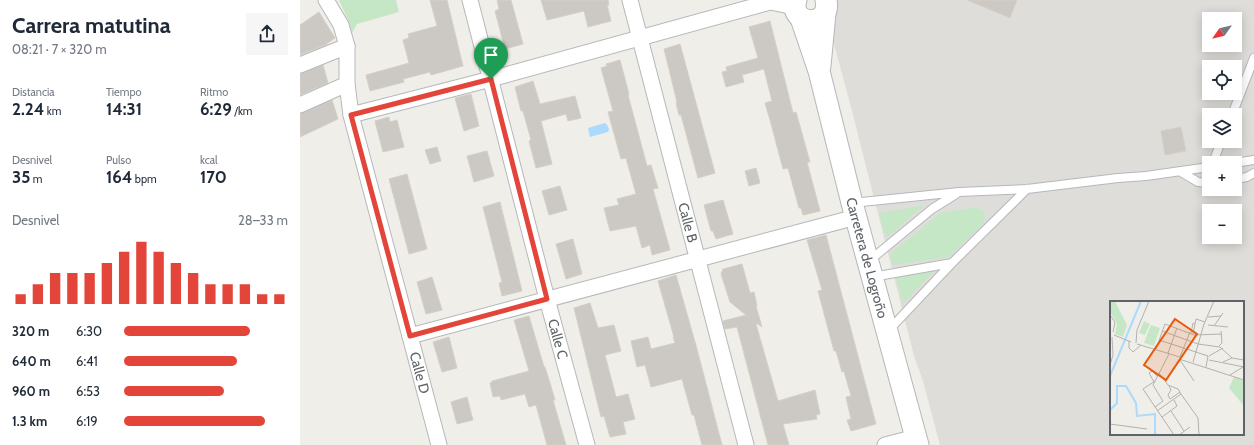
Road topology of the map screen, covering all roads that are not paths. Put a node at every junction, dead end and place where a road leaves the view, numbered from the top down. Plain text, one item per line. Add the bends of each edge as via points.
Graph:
1 (326, 0) edge
2 (470, 0) edge
3 (630, 0) edge
4 (825, 7) edge
5 (797, 8) edge
6 (640, 38) junction
7 (347, 46) junction
8 (1254, 58) edge
9 (300, 65) edge
10 (819, 71) junction
11 (491, 79) junction
12 (347, 84) junction
13 (300, 105) edge
14 (1235, 108) edge
15 (351, 115) junction
16 (1254, 160) edge
17 (1242, 162) edge
18 (1202, 168) edge
19 (1180, 172) junction
20 (1254, 173) edge
21 (1242, 178) edge
22 (1202, 182) edge
23 (1027, 189) junction
24 (959, 192) junction
25 (854, 210) junction
26 (698, 259) junction
27 (952, 263) junction
28 (870, 269) junction
29 (547, 299) junction
30 (887, 331) junction
31 (410, 336) junction
32 (917, 441) edge
33 (439, 445) edge
34 (587, 445) edge
35 (746, 445) edge
36 (885, 445) edge

1 - 7 street, Calle D via 341,25
2 - 11 street, Calle C
3 - 6 street, Calle B
4 - 5 main road via 820,18 815,21 808,21
4 - 10 main road, Carretera de Logroño
5 - 6 street via 770,2
5 - 10 main road, Carretera de Logroño
6 - 11 street
6 - 26 street, Calle B
7 - 9 street
7 - 12 street, Calle D
8 - 14 lane
10 - 25 main road, Carretera de Logroño
11 - 15 street
11 - 29 street, Calle C
12 - 13 street
12 - 15 street, Calle D
15 - 31 street, Calle D
16 - 17 lane
18 - 19 lane
19 - 22 lane
19 - 23 lane
20 - 21 lane
23 - 24 lane
23 - 27 lane
24 - 25 lane
24 - 28 lane via 932,209
25 - 26 street
25 - 28 main road, Carretera de Logroño
26 - 29 street
26 - 35 street, Calle B
27 - 28 lane
27 - 30 lane
28 - 30 main road, Carretera de Logroño
29 - 31 street
29 - 34 street, Calle C
30 - 32 main road, Carretera de Logroño
31 - 33 street, Calle D
32 - 36 street

